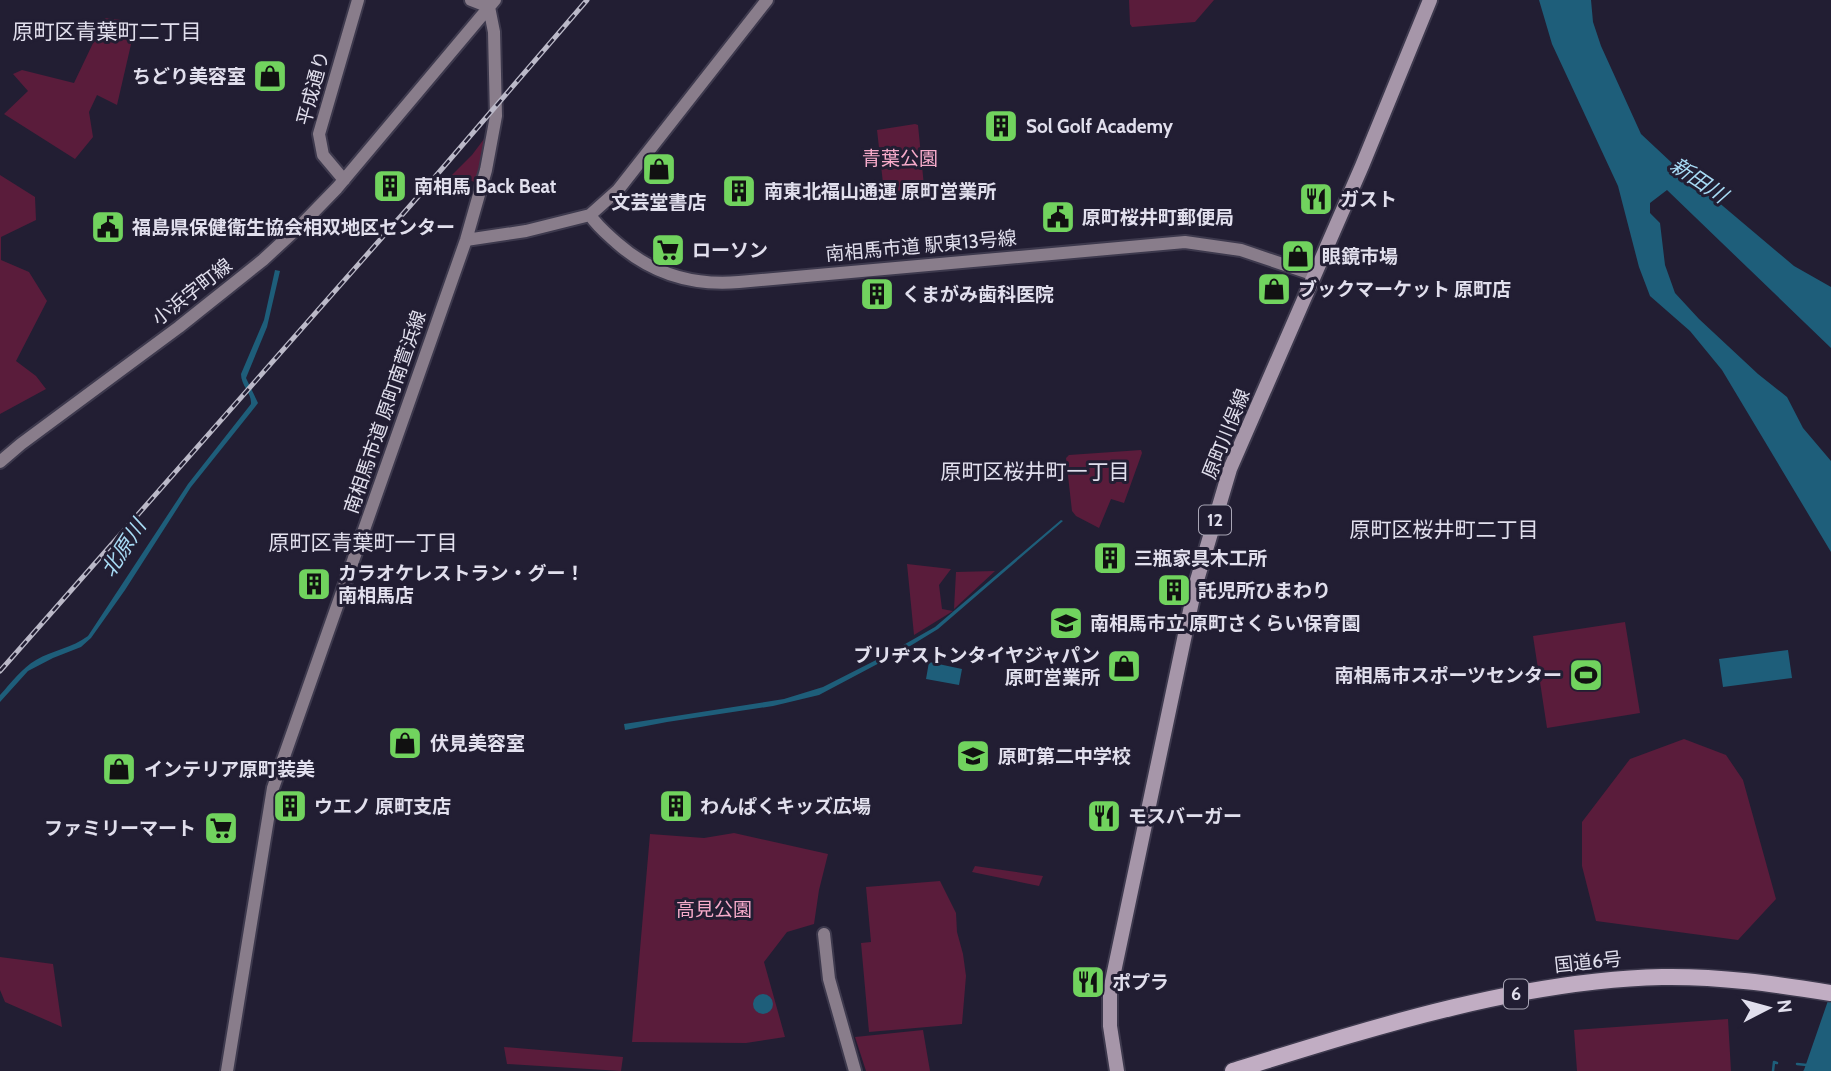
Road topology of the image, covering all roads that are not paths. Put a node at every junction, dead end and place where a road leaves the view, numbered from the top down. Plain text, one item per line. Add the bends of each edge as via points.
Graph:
1 (358, 0) edge
2 (471, 0) edge
3 (767, 0) edge
4 (1430, 0) edge
5 (492, 4) edge
6 (344, 180) junction
7 (590, 215) junction
8 (466, 240) junction
9 (1315, 275) junction
10 (0, 462) edge
11 (824, 934) dead end
12 (1831, 993) edge
13 (227, 1071) edge
14 (855, 1071) edge
15 (1117, 1071) edge
16 (1233, 1071) edge

1 - 6 street, 平成通り via 319,134 323,155
2 - 5 street
3 - 7 street via 618,190
4 - 9 main road, 原町川俣線 / 12
5 - 6 street, 小浜字町線
5 - 8 street, 南相馬市道 原町南萱浜線 via 496,116
6 - 10 street, 小浜字町線 via 263,260
7 - 8 street
7 - 9 street, 南相馬市道 駅東13号線 via 638,260 668,275 698,282 732,283 1185,242 1241,250
8 - 13 street, 南相馬市道 原町南萱浜線 via 273,788
9 - 15 main road, 原町川俣線 / 12 via 1230,469 1195,587 1110,991
11 - 14 street via 829,979
12 - 16 highway, 国道6号 / 6 via 1696,978 1576,983 1395,1024

